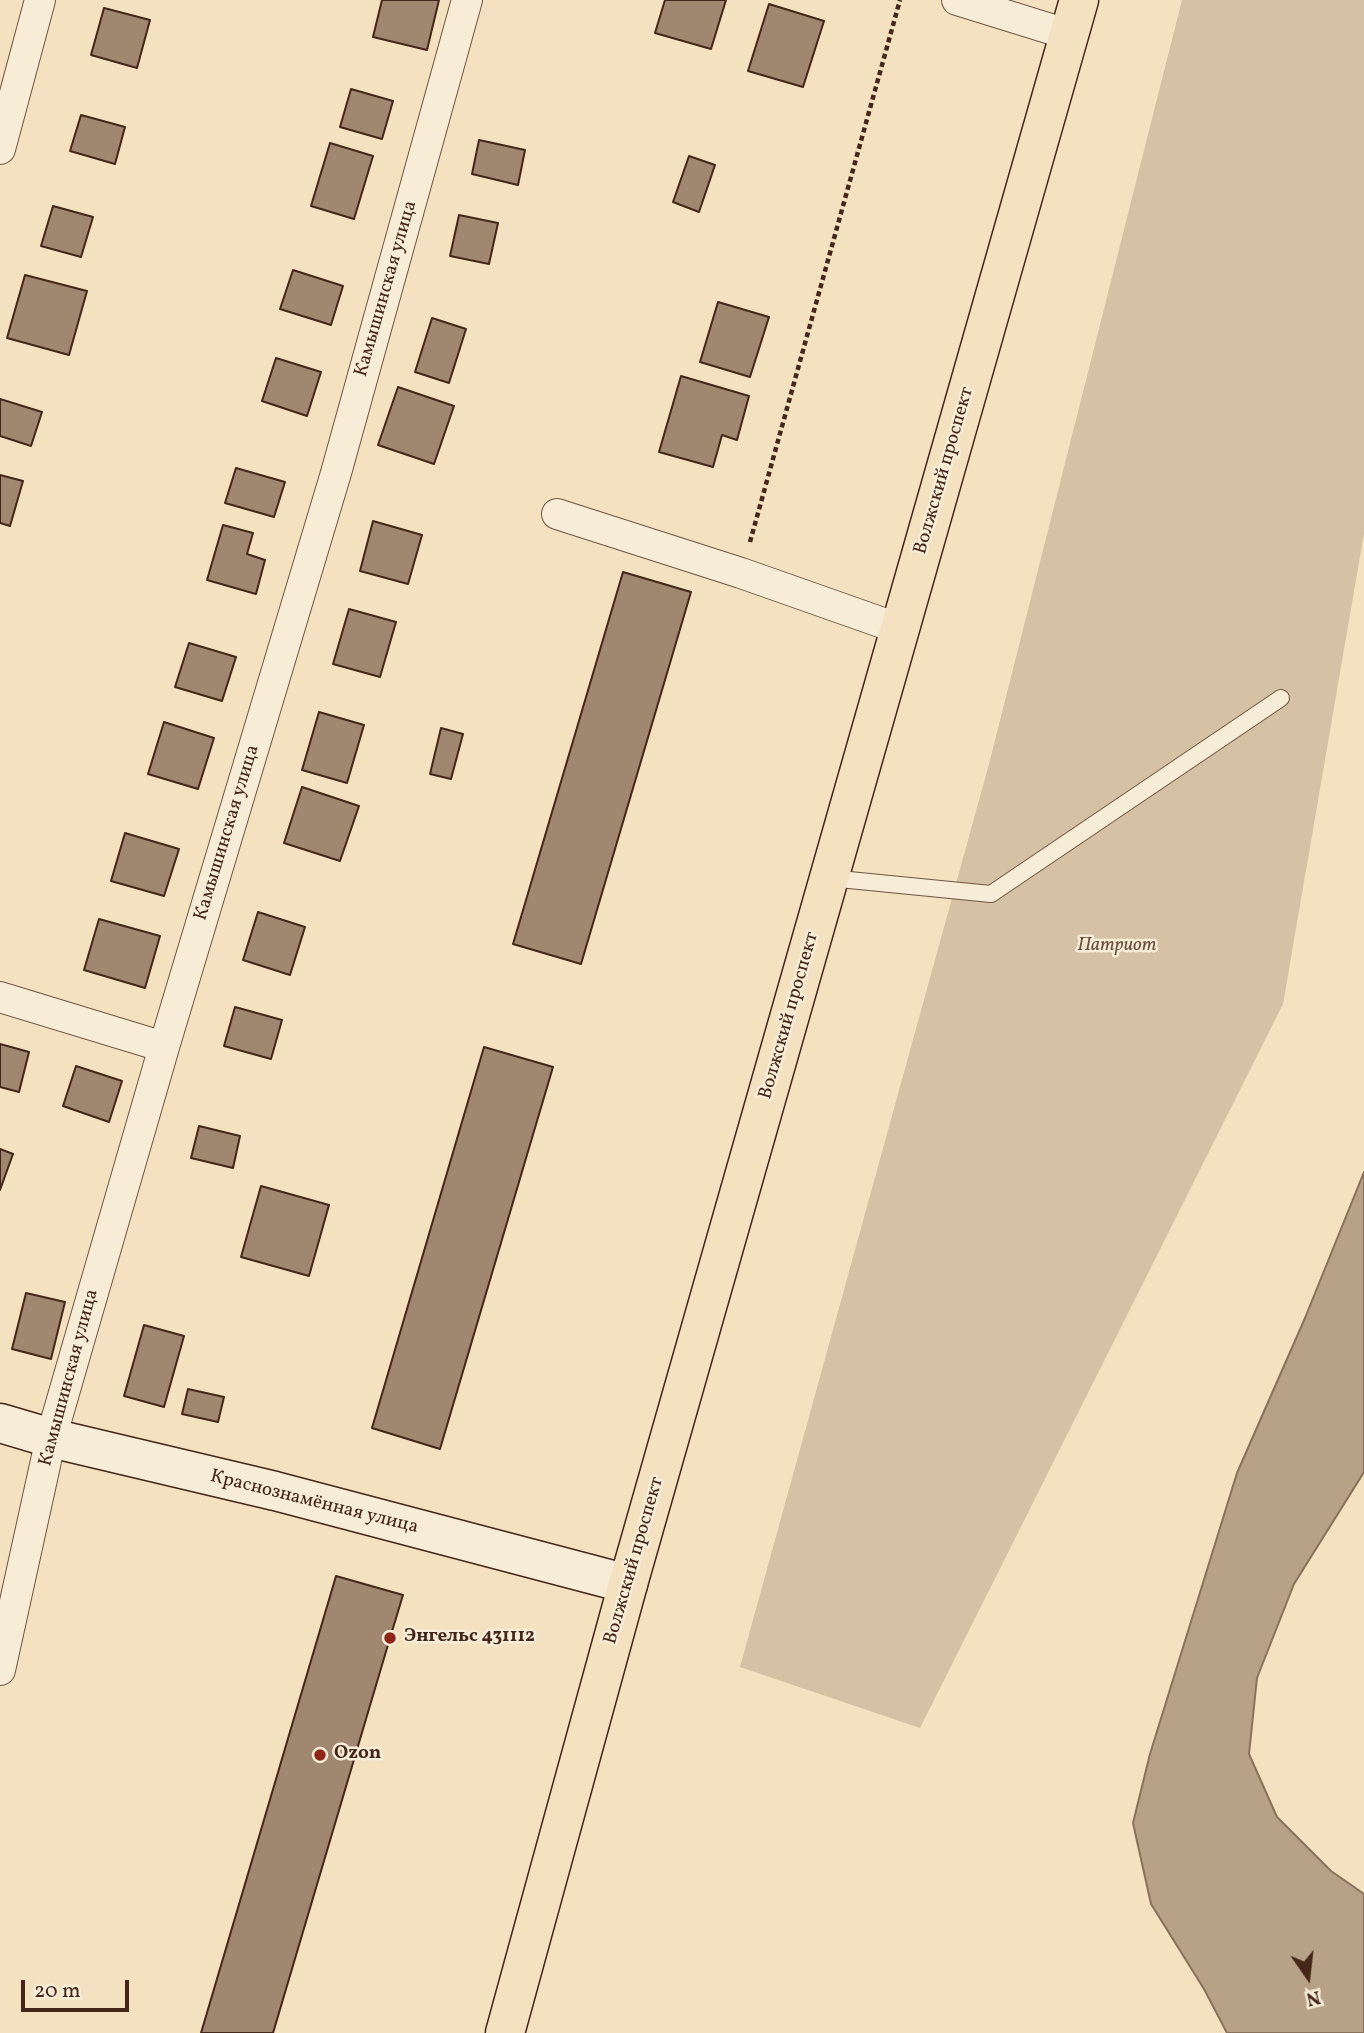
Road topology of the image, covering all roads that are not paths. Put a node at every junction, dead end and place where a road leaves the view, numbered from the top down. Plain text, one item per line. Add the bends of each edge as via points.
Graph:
1 (40, 0) edge
2 (467, 0) edge
3 (957, 0) edge
4 (1074, 17) edge
5 (0, 149) edge
6 (557, 514) dead end
7 (900, 629) junction
8 (1280, 698) dead end
9 (829, 878) junction
10 (0, 997) edge
11 (164, 1047) junction
12 (0, 1423) edge
13 (51, 1438) junction
14 (628, 1584) junction
15 (0, 1670) edge
16 (505, 2033) edge

1 - 5 street
2 - 11 street, Камышинская улица via 332,487
3 - 4 street
4 - 7 main road, Волжский проспект
6 - 7 street
7 - 9 main road, Волжский проспект
8 - 9 lane via 991,894
9 - 14 main road, Волжский проспект
10 - 11 street
11 - 13 street, Камышинская улица
12 - 13 street, Краснознамённая улица
13 - 14 street, Краснознамённая улица
13 - 15 street, Камышинская улица
14 - 16 main road, Волжский проспект

